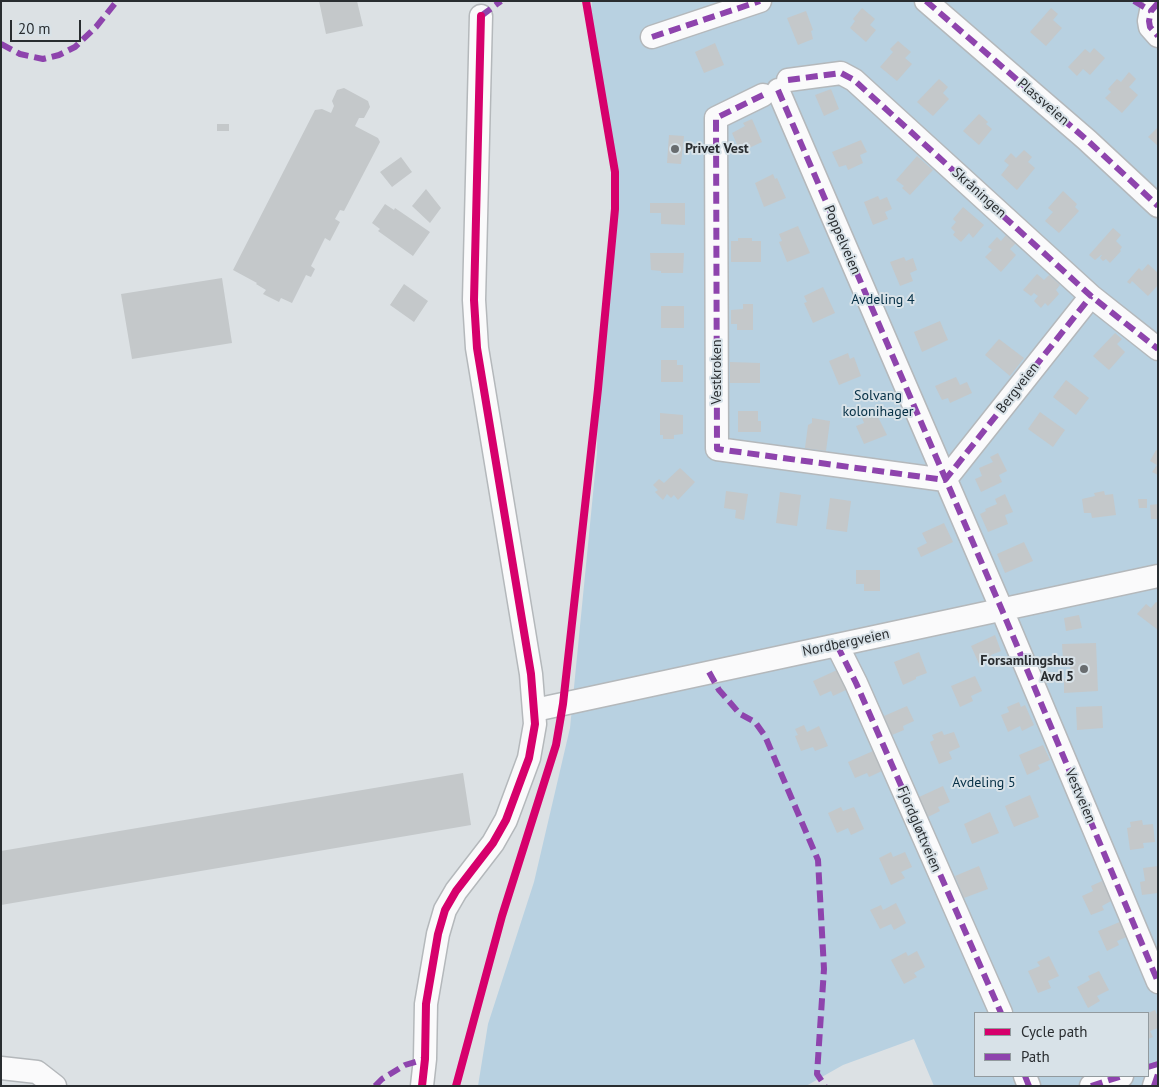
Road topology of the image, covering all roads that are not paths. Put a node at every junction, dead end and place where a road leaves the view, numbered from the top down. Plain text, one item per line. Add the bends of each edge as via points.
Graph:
1 (760, 1) edge
2 (926, 1) edge
3 (1147, 5) edge
4 (482, 16) dead end
5 (1158, 36) edge
6 (652, 37) dead end
7 (776, 88) junction
8 (1158, 206) edge
9 (1091, 296) junction
10 (1158, 349) edge
11 (945, 480) junction
12 (1158, 576) edge
13 (1002, 610) junction
14 (837, 645) junction
15 (535, 710) junction
16 (1158, 982) edge
17 (1001, 1012) edge
18 (1, 1068) edge
19 (1158, 1074) edge
20 (1119, 1077) edge
21 (55, 1086) edge
22 (422, 1086) edge
23 (1092, 1086) edge
24 (1154, 1086) edge

1 - 6 street
2 - 8 street, Plassveien
3 - 5 street via 1150,27
4 - 15 street via 474,300 477,348
7 - 9 street, Skråningen via 841,73 854,80
7 - 11 street, Poppelveien
7 - 11 street, Vestkroken via 716,118 717,449
9 - 10 street, Skråningen
9 - 11 street, Bergveien
11 - 13 street, Poppelveien
12 - 13 street, Nordbergveien
13 - 14 street, Nordbergveien
13 - 16 street, Vestveien
14 - 15 street, Nordbergveien
14 - 17 street, Fjordgløttveien
15 - 22 street via 529,758 506,820 493,843 456,891 438,934 426,1004
18 - 21 street via 37,1072
19 - 24 street
20 - 23 street

